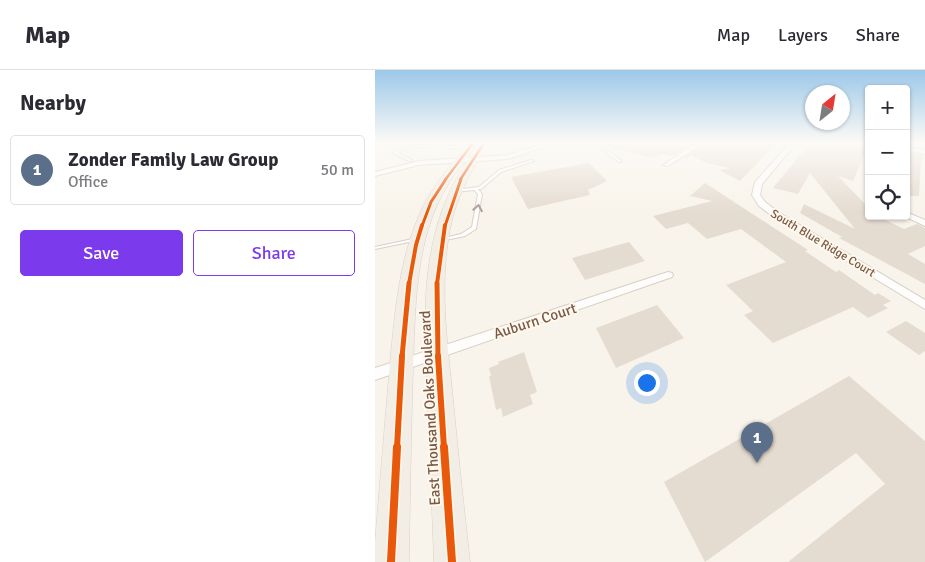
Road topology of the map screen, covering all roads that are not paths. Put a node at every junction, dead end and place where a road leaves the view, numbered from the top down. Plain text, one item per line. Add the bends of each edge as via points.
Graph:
1 (404, 166) edge
2 (454, 166) edge
3 (470, 166) edge
4 (516, 166) edge
5 (773, 166) edge
6 (375, 174) edge
7 (475, 189) junction
8 (455, 191) junction
9 (910, 216) edge
10 (925, 222) edge
11 (417, 239) junction
12 (441, 240) junction
13 (375, 248) edge
14 (668, 275) dead end
15 (925, 305) edge
16 (437, 352) junction
17 (402, 364) junction
18 (375, 374) edge
19 (391, 562) edge
20 (452, 562) edge

1 - 6 street
2 - 11 main road, East Thousand Oaks Boulevard via 435,195
3 - 8 main road, East Thousand Oaks Boulevard
4 - 7 lane via 500,171
5 - 15 street, South Blue Ridge Court via 758,184 755,195 762,204
7 - 8 lane
12 -> 7 lane via 463,235 474,228 480,194
8 - 12 main road, East Thousand Oaks Boulevard
9 - 10 street
11 - 13 lane
11 - 17 main road, East Thousand Oaks Boulevard via 407,292
12 - 16 main road, East Thousand Oaks Boulevard via 436,279
14 - 16 street, Auburn Court
16 - 17 street, Auburn Court
16 - 20 main road, East Thousand Oaks Boulevard
17 - 18 street, Auburn Court
17 - 19 main road, East Thousand Oaks Boulevard

